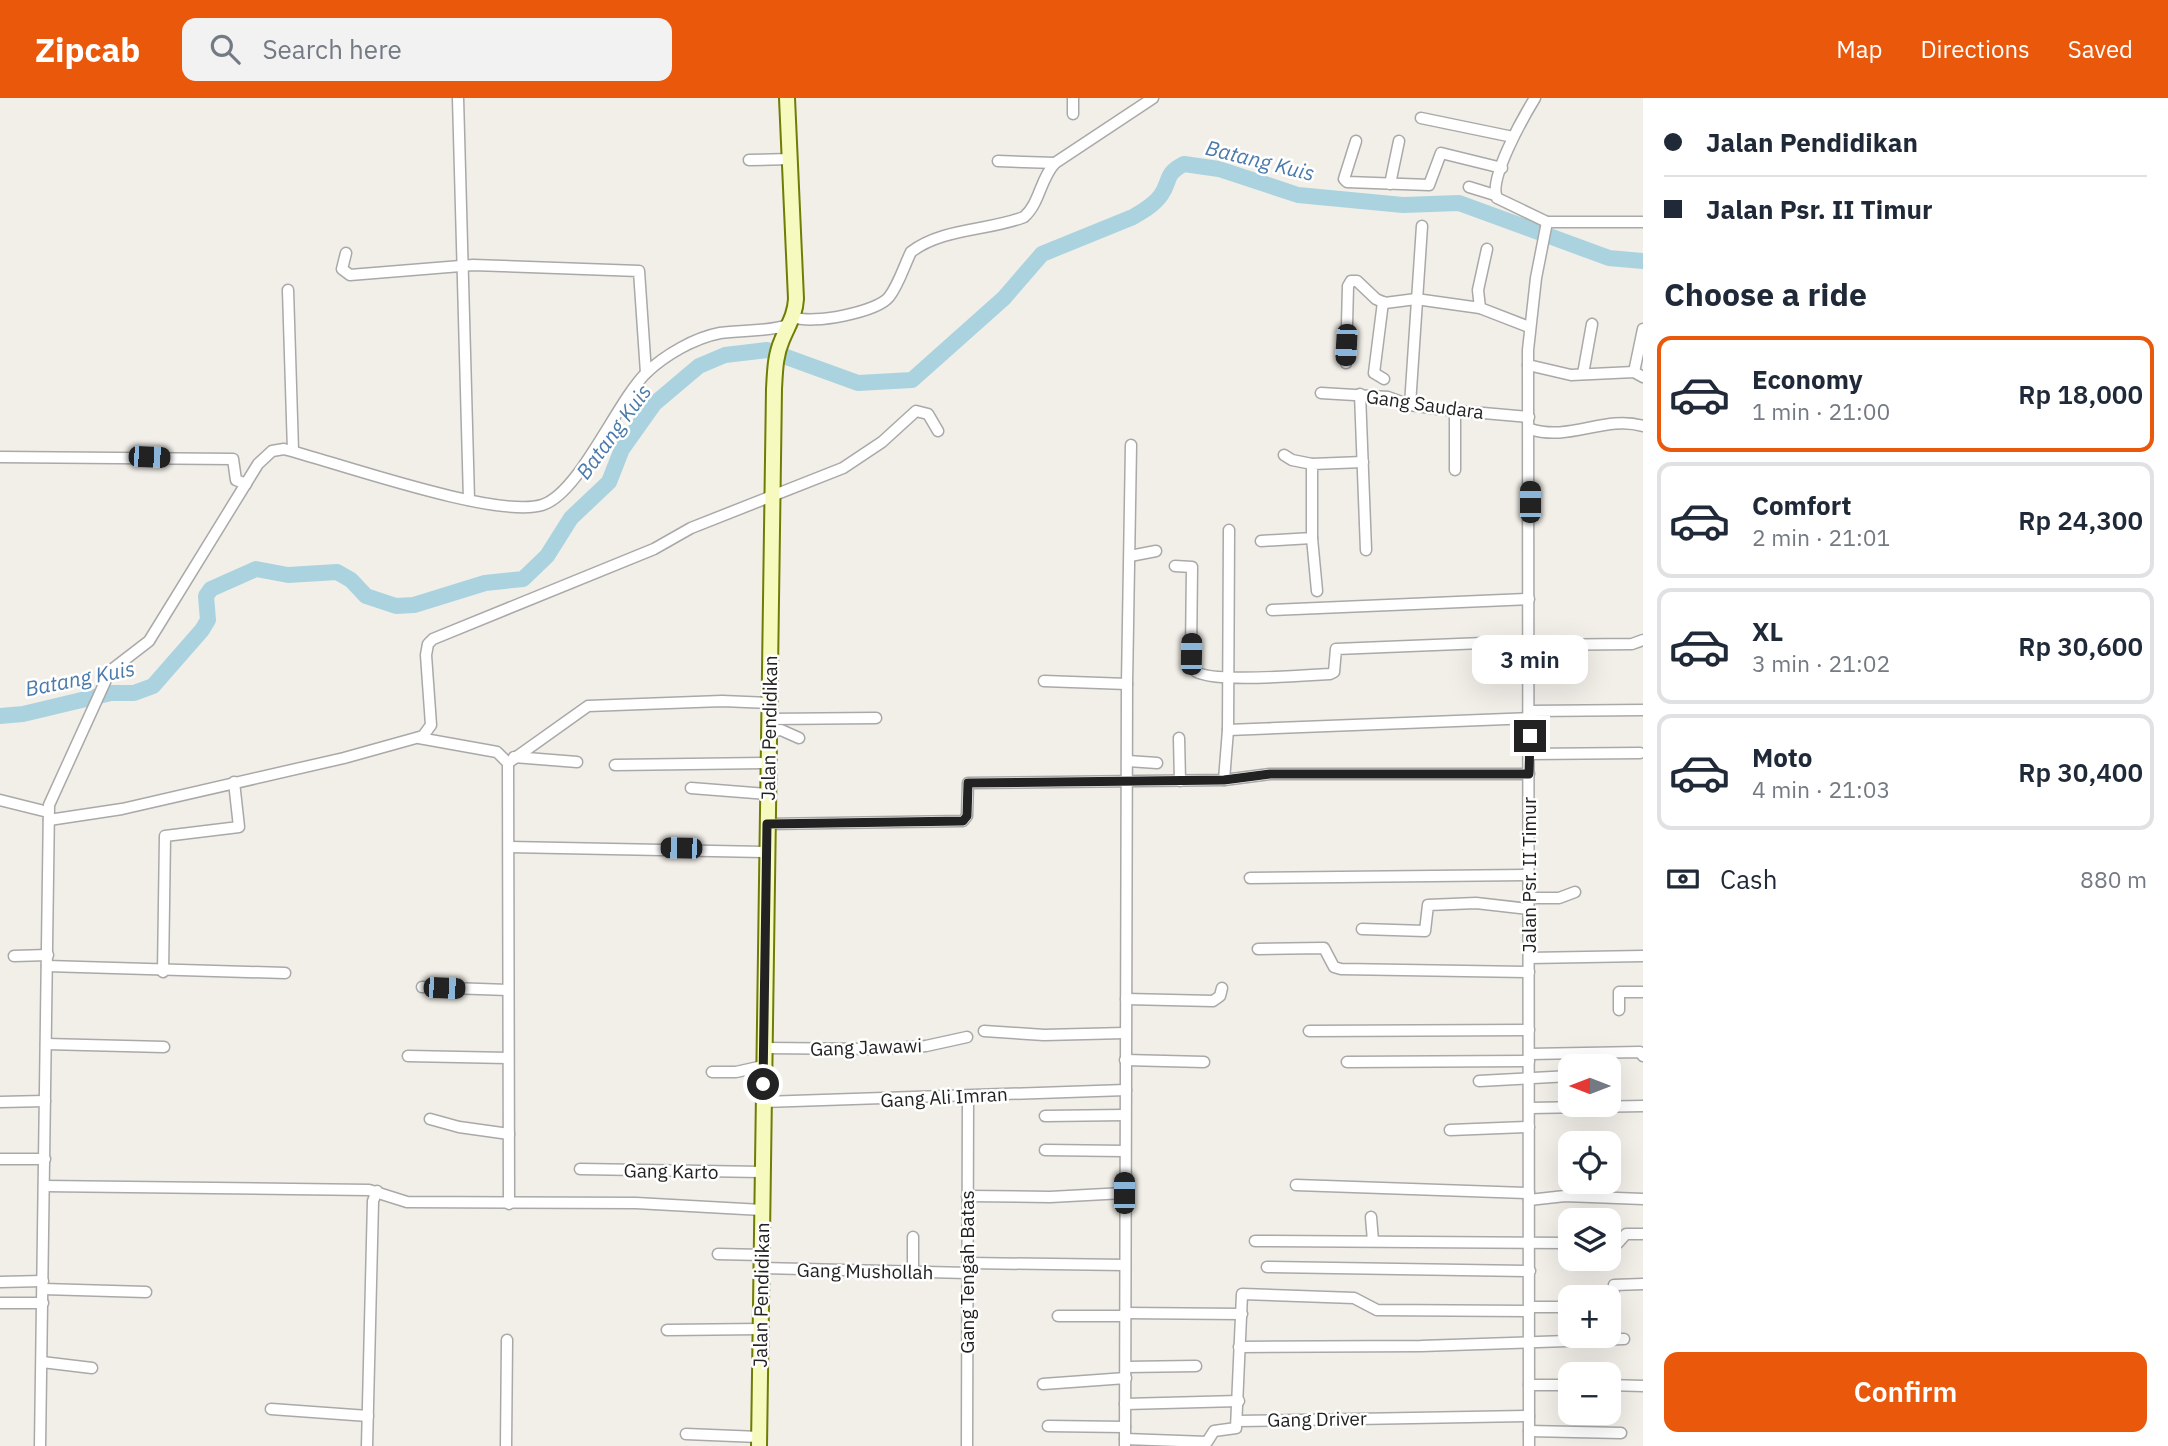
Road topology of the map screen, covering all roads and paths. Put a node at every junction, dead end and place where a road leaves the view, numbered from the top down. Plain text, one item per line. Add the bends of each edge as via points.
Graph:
1 (458, 98) edge
2 (787, 98) edge
3 (1073, 98) edge
4 (1153, 98) edge
5 (1535, 98) edge
6 (1130, 99) edge
7 (1131, 112) junction
8 (1073, 114) dead end
9 (1421, 118) dead end
10 (1513, 137) junction
11 (1356, 141) dead end
12 (1399, 141) dead end
13 (790, 159) junction
14 (749, 160) dead end
15 (999, 161) dead end
16 (1055, 163) junction
17 (1502, 168) junction
18 (1390, 184) junction
19 (1469, 187) dead end
20 (1495, 195) junction
21 (1643, 222) edge
22 (1547, 224) junction
23 (1422, 226) dead end
24 (1487, 249) dead end
25 (346, 253) dead end
26 (464, 265) junction
27 (288, 290) dead end
28 (1416, 299) junction
29 (1383, 302) junction
30 (1479, 308) junction
31 (792, 321) junction
32 (1592, 324) dead end
33 (1529, 327) junction
34 (1643, 328) edge
35 (1346, 363) dead end
36 (1528, 365) junction
37 (646, 373) junction
38 (1583, 374) junction
39 (1638, 375) edge
40 (1384, 379) dead end
41 (1321, 393) dead end
42 (1360, 394) junction
43 (1410, 405) junction
44 (1455, 409) junction
45 (1529, 417) junction
46 (1643, 426) edge
47 (1530, 429) junction
48 (938, 431) dead end
49 (1131, 445) dead end
50 (293, 452) junction
51 (1284, 454) dead end
52 (0, 457) edge
53 (1363, 463) junction
54 (1312, 464) junction
55 (1455, 470) dead end
56 (246, 484) junction
57 (773, 498) junction
58 (469, 500) junction
59 (1229, 530) dead end
60 (1312, 538) junction
61 (1261, 541) dead end
62 (1366, 550) dead end
63 (1156, 551) dead end
64 (1130, 556) junction
65 (1175, 566) dead end
66 (1317, 590) dead end
67 (1529, 599) junction
68 (1272, 610) dead end
69 (1643, 640) edge
70 (1530, 643) junction
71 (1581, 670) dead end
72 (1530, 671) junction
73 (1228, 679) junction
74 (1044, 681) dead end
75 (1126, 684) junction
76 (768, 703) junction
77 (1643, 710) edge
78 (1530, 714) junction
79 (876, 718) dead end
80 (774, 725) junction
81 (1228, 730) junction
82 (418, 738) junction
83 (799, 738) dead end
84 (1179, 738) dead end
85 (1640, 752) dead end
86 (1530, 754) junction
87 (508, 758) junction
88 (1128, 761) junction
89 (577, 762) dead end
90 (768, 763) junction
91 (1157, 763) dead end
92 (615, 765) dead end
93 (1529, 774) junction
94 (1224, 780) junction
95 (1180, 781) junction
96 (234, 782) junction
97 (1128, 783) junction
98 (691, 789) dead end
99 (768, 794) junction
100 (0, 800) edge
101 (48, 816) junction
102 (767, 824) junction
103 (509, 847) junction
104 (767, 852) junction
105 (1529, 875) junction
106 (1250, 877) dead end
107 (1574, 892) dead end
108 (1529, 898) junction
109 (1529, 909) junction
110 (1362, 929) dead end
111 (1258, 949) dead end
112 (48, 955) junction
113 (14, 956) dead end
114 (1643, 956) edge
115 (1529, 958) junction
116 (47, 966) junction
117 (163, 972) junction
118 (1529, 972) junction
119 (285, 973) dead end
120 (422, 987) dead end
121 (1223, 988) dead end
122 (508, 990) junction
123 (1643, 992) edge
124 (1126, 999) junction
125 (1619, 1010) dead end
126 (1529, 1030) junction
127 (984, 1031) dead end
128 (1309, 1031) dead end
129 (1125, 1033) junction
130 (967, 1037) dead end
131 (46, 1044) junction
132 (164, 1047) dead end
133 (764, 1048) junction
134 (408, 1056) dead end
135 (1643, 1056) edge
136 (508, 1058) junction
137 (1529, 1058) junction
138 (1125, 1059) junction
139 (1204, 1062) dead end
140 (1347, 1062) dead end
141 (763, 1066) junction
142 (712, 1072) dead end
143 (1558, 1076) edge
144 (1528, 1077) junction
145 (1479, 1082) dead end
146 (1126, 1090) junction
147 (968, 1097) junction
148 (45, 1101) junction
149 (0, 1102) edge
150 (763, 1102) junction
151 (1643, 1106) edge
152 (1530, 1108) junction
153 (1125, 1115) junction
154 (1045, 1116) dead end
155 (430, 1119) dead end
156 (1529, 1127) junction
157 (1450, 1130) dead end
158 (509, 1134) junction
159 (1045, 1150) dead end
160 (1124, 1151) junction
161 (0, 1159) edge
162 (45, 1159) junction
163 (580, 1169) dead end
164 (762, 1172) junction
165 (1296, 1185) dead end
166 (44, 1186) junction
167 (377, 1191) junction
168 (1124, 1193) junction
169 (967, 1196) junction
170 (1529, 1197) junction
171 (1643, 1199) edge
172 (509, 1204) junction
173 (762, 1210) junction
174 (1371, 1217) dead end
175 (1643, 1234) edge
176 (913, 1237) dead end
177 (1621, 1240) edge
178 (1255, 1241) dead end
179 (1373, 1241) junction
180 (1529, 1243) junction
181 (1558, 1243) edge
182 (718, 1254) dead end
183 (762, 1262) junction
184 (1125, 1265) junction
185 (968, 1268) junction
186 (1267, 1268) dead end
187 (1530, 1271) junction
188 (913, 1272) junction
189 (0, 1282) edge
190 (1643, 1284) edge
191 (43, 1285) junction
192 (1614, 1285) edge
193 (146, 1292) dead end
194 (0, 1303) edge
195 (43, 1303) junction
196 (1558, 1308) edge
197 (1529, 1309) junction
198 (1242, 1314) junction
199 (1125, 1315) junction
200 (1058, 1316) dead end
201 (761, 1329) junction
202 (667, 1330) dead end
203 (1624, 1339) dead end
204 (507, 1340) dead end
205 (1529, 1343) junction
206 (1239, 1348) junction
207 (41, 1362) junction
208 (1196, 1366) dead end
209 (92, 1367) dead end
210 (1126, 1367) junction
211 (1126, 1378) junction
212 (1043, 1384) dead end
213 (1529, 1385) junction
214 (1558, 1385) edge
215 (1621, 1385) edge
216 (1643, 1386) edge
217 (1238, 1401) junction
218 (1125, 1404) junction
219 (271, 1409) dead end
220 (368, 1416) junction
221 (1529, 1416) junction
222 (1238, 1421) junction
223 (1048, 1426) dead end
224 (1125, 1427) junction
225 (1529, 1431) junction
226 (1621, 1433) dead end
227 (686, 1434) dead end
228 (759, 1441) edge
229 (1125, 1442) edge
230 (40, 1446) edge
231 (367, 1446) edge
232 (506, 1446) edge
233 (967, 1446) edge
234 (1529, 1446) edge

1 - 26 street
2 - 13 main road, Jalan Pendidikan
3 - 8 street
4 - 7 street
5 - 10 street
6 - 7 street
7 - 16 street
9 - 10 street
10 - 17 street
11 - 18 street via 1344,180
12 - 18 street
13 - 14 street
13 - 31 main road, Jalan Pendidikan
15 - 16 street
16 - 31 street via 1045,173 1032,210 1024,217 916,248 890,295 880,304 818,320
17 - 18 street via 1441,153 1430,185
17 - 20 street
19 - 20 street
20 - 22 street
21 - 22 street
22 - 33 street, Jalan Psr. II Timur
23 - 28 street
24 - 30 street
25 - 26 street via 342,266 346,274
26 - 37 street via 639,271
26 - 58 street
27 - 50 street
28 - 29 street
28 - 30 street
28 - 43 street
29 - 35 street via 1357,281 1349,282
29 - 40 street via 1374,373
30 - 33 street
31 - 37 street via 703,338
31 - 57 main road, Jalan Pendidikan via 775,363
32 - 38 street
33 - 36 street, Jalan Psr. II Timur
34 - 39 street
36 - 38 street
36 - 45 street, Jalan Psr. II Timur
37 - 58 street via 557,498 534,507
38 - 39 street
41 - 42 street, Gang Saudara
42 - 43 street, Gang Saudara
42 - 53 street
43 - 44 street, Gang Saudara
44 - 45 street, Gang Saudara
44 - 55 street
45 - 47 street, Jalan Psr. II Timur
46 - 47 street via 1605,425 1553,435
47 - 67 street, Jalan Psr. II Timur
48 - 57 street via 928,414 916,411 854,462
49 - 64 street
50 - 56 street via 272,451
50 - 58 street
51 - 54 street
52 - 56 street via 233,459 236,480
53 - 54 street
53 - 62 street
54 - 60 street
56 - 101 street via 149,641 110,671
57 - 76 main road, Jalan Pendidikan
57 - 82 street via 691,528 654,549 433,639 426,655 430,730
59 - 73 street
60 - 61 street
60 - 66 street
63 - 64 street
64 - 75 street
65 - 73 street via 1192,567 1194,669
67 - 68 street
67 - 70 street, Jalan Psr. II Timur
69 - 70 street via 1632,644
70 - 72 street, Jalan Psr. II Timur
70 - 73 street via 1338,649 1331,674
71 - 72 street
72 - 78 street, Jalan Psr. II Timur
73 - 81 street
74 - 75 street
75 - 88 street
76 - 80 main road, Jalan Pendidikan
76 - 87 street via 587,706
77 - 78 street
78 - 81 street
78 - 86 street, Jalan Psr. II Timur
79 - 80 street
80 - 83 street
80 - 90 main road, Jalan Pendidikan
81 - 94 street
82 - 87 street
82 - 96 street
84 - 95 street
85 - 86 street
86 - 93 street, Jalan Psr. II Timur
87 - 89 street
87 - 103 street
88 - 91 street
88 - 97 street
90 - 92 street
90 - 99 main road, Jalan Pendidikan
93 - 94 street via 1270,774
93 - 105 street, Jalan Psr. II Timur
94 - 95 street
95 - 97 street
96 - 101 street via 111,811
96 - 117 street via 239,827 165,835
97 - 102 street via 968,783 963,821
97 - 124 street
98 - 99 street
99 - 102 main road, Jalan Pendidikan
100 - 101 street
101 - 112 street
102 - 104 main road, Jalan Pendidikan
103 - 104 street
103 - 122 street
104 - 133 main road, Jalan Pendidikan
105 - 106 street
105 - 108 street, Jalan Psr. II Timur
107 - 108 street via 1559,898
108 - 109 street, Jalan Psr. II Timur
109 - 110 street via 1476,903 1428,905 1425,931
109 - 115 street, Jalan Psr. II Timur
111 - 118 street via 1324,948 1334,967 1341,969
112 - 113 street
112 - 116 street
114 - 115 street
115 - 118 street, Jalan Psr. II Timur
116 - 117 street
116 - 131 street
117 - 119 street
118 - 126 street, Jalan Psr. II Timur
120 - 122 street
121 - 124 street via 1213,1001
122 - 136 street
123 - 125 street via 1619,992
124 - 129 street
126 - 128 street
126 - 137 street, Jalan Psr. II Timur
127 - 129 street
129 - 138 street
130 - 133 street, Gang Jawawi via 926,1046 874,1049
131 - 132 street
131 - 148 street
133 - 141 main road, Jalan Pendidikan
134 - 136 street
135 - 137 street via 1640,1052
136 - 158 street
137 - 140 street
137 - 144 street, Jalan Psr. II Timur
138 - 139 street
138 - 146 street
141 - 142 street
141 - 150 main road, Jalan Pendidikan
143 - 144 street
144 - 145 street
144 - 152 street, Jalan Psr. II Timur
146 - 147 street, Gang Ali Imran via 979,1093
146 - 153 street
147 - 150 street, Gang Ali Imran
147 - 169 street, Gang Tengah Batas
148 - 149 street
148 - 162 street
150 - 164 main road, Jalan Pendidikan
151 - 152 street
152 - 156 street, Jalan Psr. II Timur
153 - 154 street
153 - 160 street
155 - 158 street
156 - 157 street
156 - 170 street, Jalan Psr. II Timur
158 - 172 street
159 - 160 street
160 - 168 street
161 - 162 street
162 - 166 street
163 - 164 street, Gang Karto
164 - 173 main road, Jalan Pendidikan
165 - 170 street
166 - 167 street
166 - 191 street
167 - 172 street via 407,1202
167 - 220 street via 373,1201
168 - 169 street
168 - 184 street
169 - 185 street, Gang Tengah Batas
170 - 171 street
170 - 180 street, Jalan Psr. II Timur
172 - 173 street via 636,1203
173 - 183 main road, Jalan Pendidikan
174 - 179 street
175 - 177 street via 1626,1234
176 - 188 street
178 - 179 street
179 - 180 street
180 - 181 street
180 - 187 street, Jalan Psr. II Timur
182 - 183 street, Gang Mushollah
183 - 188 street, Gang Mushollah
183 - 201 main road, Jalan Pendidikan
184 - 185 street, Gang Mushollah
184 - 199 street
185 - 188 street, Gang Mushollah
185 - 233 street, Gang Tengah Batas
186 - 187 street
187 - 197 street, Jalan Psr. II Timur
189 - 191 street
190 - 192 street
191 - 193 street
191 - 195 street
194 - 195 street
195 - 207 street
196 - 197 street
197 - 198 street via 1377,1310 1358,1298 1242,1294
197 - 205 street, Jalan Psr. II Timur
198 - 199 street
198 - 206 street, Gang Driver
199 - 200 street
199 - 210 street
201 - 202 street
201 - 228 main road, Jalan Pendidikan
203 - 205 street
204 - 232 street
205 - 206 street
205 - 213 street, Jalan Psr. II Timur
206 - 217 street, Gang Driver
207 - 209 street
207 - 230 street
208 - 210 street
210 - 211 street
211 - 212 street
211 - 218 street
213 - 214 street
213 - 221 street, Jalan Psr. II Timur
215 - 216 street
217 - 218 street
217 - 222 street, Gang Driver
218 - 224 street
219 - 220 street
220 - 231 street
221 - 222 street, Gang Driver
221 - 225 street, Jalan Psr. II Timur
222 - 229 street via 1235,1429 1214,1431 1207,1442
223 - 224 street
224 - 229 street
225 - 226 street
225 - 234 street, Jalan Psr. II Timur
227 - 228 street

